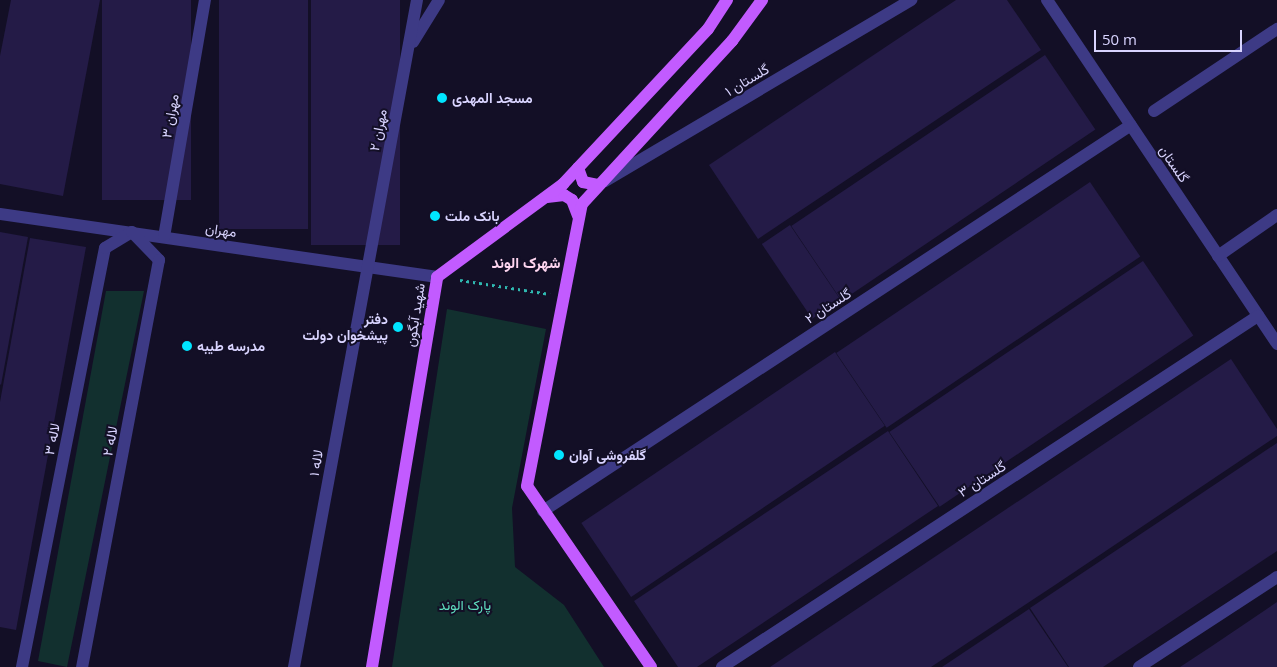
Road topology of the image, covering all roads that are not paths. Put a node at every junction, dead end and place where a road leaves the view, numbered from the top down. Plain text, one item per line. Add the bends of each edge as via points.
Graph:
1 (205, 0) edge
2 (417, 0) edge
3 (439, 0) edge
4 (727, 0) edge
5 (762, 0) edge
6 (911, 0) edge
7 (1047, 0) edge
8 (1277, 30) edge
9 (409, 48) junction
10 (1154, 111) dead end
11 (1131, 126) junction
12 (578, 168) junction
13 (599, 185) junction
14 (546, 197) junction
15 (0, 214) edge
16 (1277, 215) edge
17 (578, 216) junction
18 (132, 232) junction
19 (164, 237) junction
20 (1218, 256) junction
21 (367, 265) junction
22 (437, 277) junction
23 (1258, 316) junction
24 (1277, 344) edge
25 (542, 511) junction
26 (1277, 577) edge
27 (22, 667) edge
28 (82, 667) edge
29 (294, 667) edge
30 (372, 667) edge
31 (651, 667) edge
32 (722, 667) edge
33 (1139, 667) edge

1 - 19 street, مهران ۳
2 - 9 street, مهران ۲
3 - 9 street
4 - 12 main road, شهید آبگون via 708,29
5 - 13 main road via 732,41
6 - 13 street, گلستان ۱
7 - 11 street, گلستان
8 - 10 street
9 - 21 street, مهران ۲
11 - 20 street, گلستان
11 - 25 street, گلستان ۲
12 - 13 main road via 583,182
12 - 14 main road, شهید آبگون
13 - 17 main road via 582,204
14 - 17 main road via 564,195 572,200
14 - 22 main road, شهید آبگون
15 - 18 street, مهران
16 - 20 street
17 - 25 main road via 527,486
18 - 19 street, مهران
18 - 27 street, لاله ۳ via 105,248
18 - 28 street, لاله ۲ via 159,260
19 - 21 street, مهران
20 - 23 street, گلستان
21 - 22 street, مهران
21 - 29 street, لاله ۱
22 - 30 main road, شهید آبگون
23 - 24 street, گلستان
23 - 32 street, گلستان ۳
25 - 31 main road
26 - 33 street

